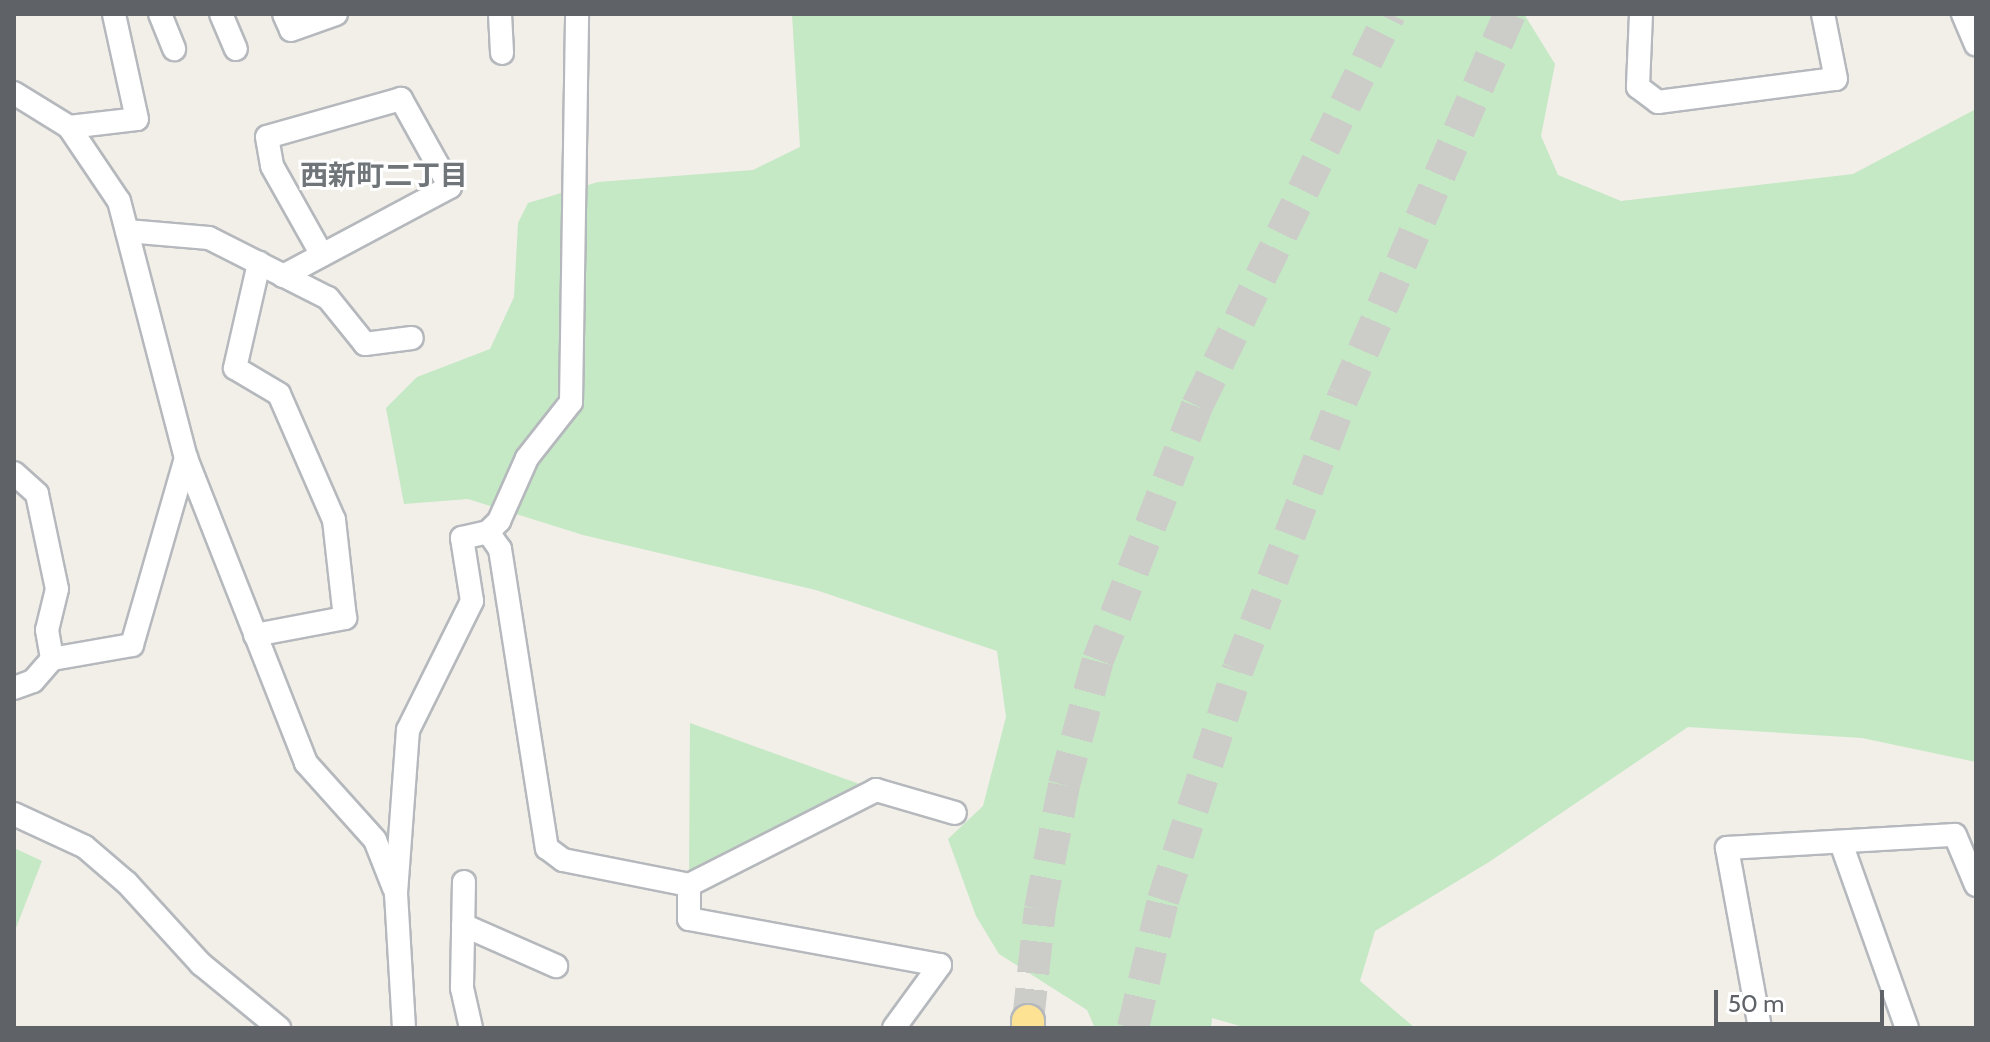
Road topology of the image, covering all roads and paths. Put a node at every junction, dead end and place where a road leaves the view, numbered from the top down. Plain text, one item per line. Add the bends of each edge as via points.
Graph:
1 (160, 14) edge
2 (221, 14) edge
3 (284, 14) edge
4 (336, 14) edge
5 (500, 14) edge
6 (577, 14) edge
7 (1641, 14) edge
8 (1823, 14) edge
9 (1963, 14) edge
10 (113, 19) edge
11 (1976, 44) edge
12 (174, 49) dead end
13 (236, 49) dead end
14 (502, 53) dead end
15 (14, 93) edge
16 (69, 127) junction
17 (127, 231) junction
18 (322, 255) dead end
19 (259, 263) junction
20 (283, 276) junction
21 (412, 338) dead end
22 (186, 458) junction
23 (14, 473) edge
24 (488, 532) junction
25 (255, 635) junction
26 (52, 659) junction
27 (14, 688) edge
28 (955, 813) dead end
29 (14, 814) edge
30 (1841, 843) junction
31 (464, 882) dead end
32 (689, 885) junction
33 (1976, 885) edge
34 (396, 893) junction
35 (463, 925) junction
36 (556, 966) dead end
37 (279, 1028) edge
38 (404, 1028) edge
39 (471, 1028) edge
40 (894, 1028) edge
41 (1760, 1028) edge
42 (1907, 1028) edge

1 - 12 street
2 - 13 street
3 - 4 street via 291,30
5 - 14 street
6 - 24 street via 571,402 527,458 499,521
7 - 8 street via 1638,87 1658,102 1836,79
9 - 11 street
10 - 16 street via 137,119
15 - 16 street
16 - 17 street via 119,201
17 - 19 street via 209,238
17 - 22 street
18 - 20 street via 272,166 267,137 401,99 450,187
19 - 20 street
19 - 25 street via 235,368 279,394 334,520 345,618
20 - 21 street via 328,298 365,344
22 - 25 street
22 - 26 street via 132,645
23 - 26 street via 37,494 57,589 47,630
24 - 32 street via 500,549 547,848 563,860
24 - 34 street via 462,538 472,601 408,730
25 - 34 street via 306,763 375,840
26 - 27 street via 33,681
28 - 32 street via 876,790
29 - 37 street via 85,847 127,883 201,964
30 - 33 street via 1955,835
30 - 41 street via 1727,848
30 - 42 street
31 - 35 street
32 - 40 street via 689,919 940,965
34 - 38 street
35 - 36 street
35 - 39 street via 462,988

